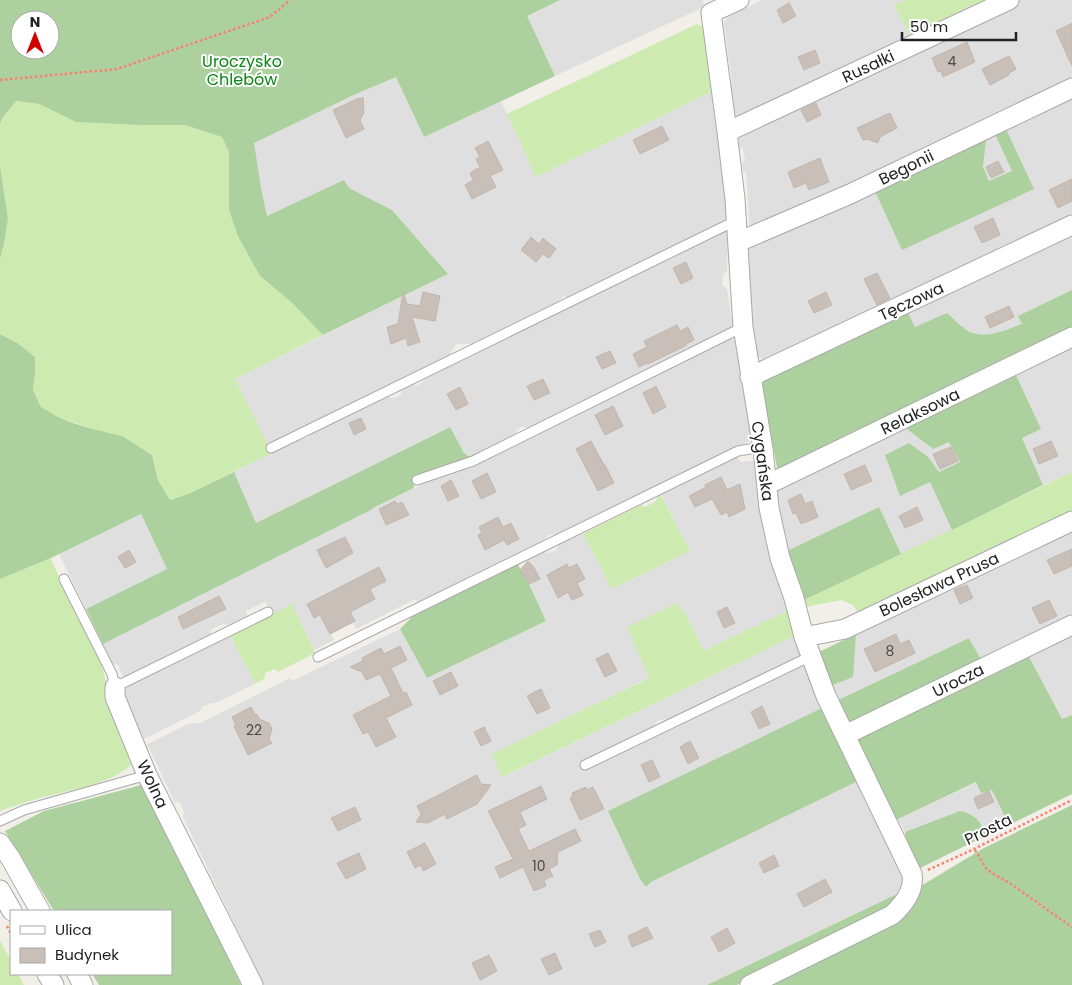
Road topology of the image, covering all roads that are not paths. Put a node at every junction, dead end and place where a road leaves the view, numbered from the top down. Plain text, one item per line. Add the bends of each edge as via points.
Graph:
1 (738, 0) edge
2 (1009, 0) edge
3 (1072, 88) edge
4 (727, 132) junction
5 (736, 222) junction
6 (1072, 225) edge
7 (738, 242) junction
8 (743, 327) junction
9 (1072, 337) edge
10 (750, 376) junction
11 (271, 448) dead end
12 (763, 449) junction
13 (417, 480) dead end
14 (767, 484) junction
15 (1072, 521) edge
16 (64, 579) dead end
17 (268, 612) dead end
18 (1072, 624) edge
19 (804, 637) junction
20 (810, 656) junction
21 (318, 657) dead end
22 (115, 686) junction
23 (845, 735) junction
24 (585, 765) dead end
25 (147, 775) junction
26 (0, 821) edge
27 (0, 843) edge
28 (0, 890) edge
29 (11, 910) edge
30 (39, 910) edge
31 (253, 985) edge
32 (750, 985) edge

1 - 4 street, Cygańska via 711,13
2 - 4 street, Rusałki
3 - 7 street, Begonii via 850,194
4 - 5 street, Cygańska
5 - 7 street, Cygańska
5 - 11 lane
6 - 10 street, Tęczowa
7 - 8 street, Cygańska
8 - 10 street, Cygańska
8 - 13 lane via 473,461
9 - 14 street, Relaksowa
10 - 12 street, Cygańska
12 - 14 street, Cygańska
12 - 21 lane via 738,452
14 - 19 street, Cygańska via 780,558
15 - 19 street, Bolesława Prusa via 845,629
16 - 22 lane, Wolna
17 - 22 lane
18 - 23 street, Urocza
19 - 20 street, Cygańska
20 - 23 street, Cygańska
20 - 24 lane
22 - 25 street, Wolna via 115,697
23 - 32 street, Cygańska via 912,879 906,899 892,915
25 - 26 lane via 24,810
25 - 31 street, Wolna
27 - 30 street
28 - 29 street

